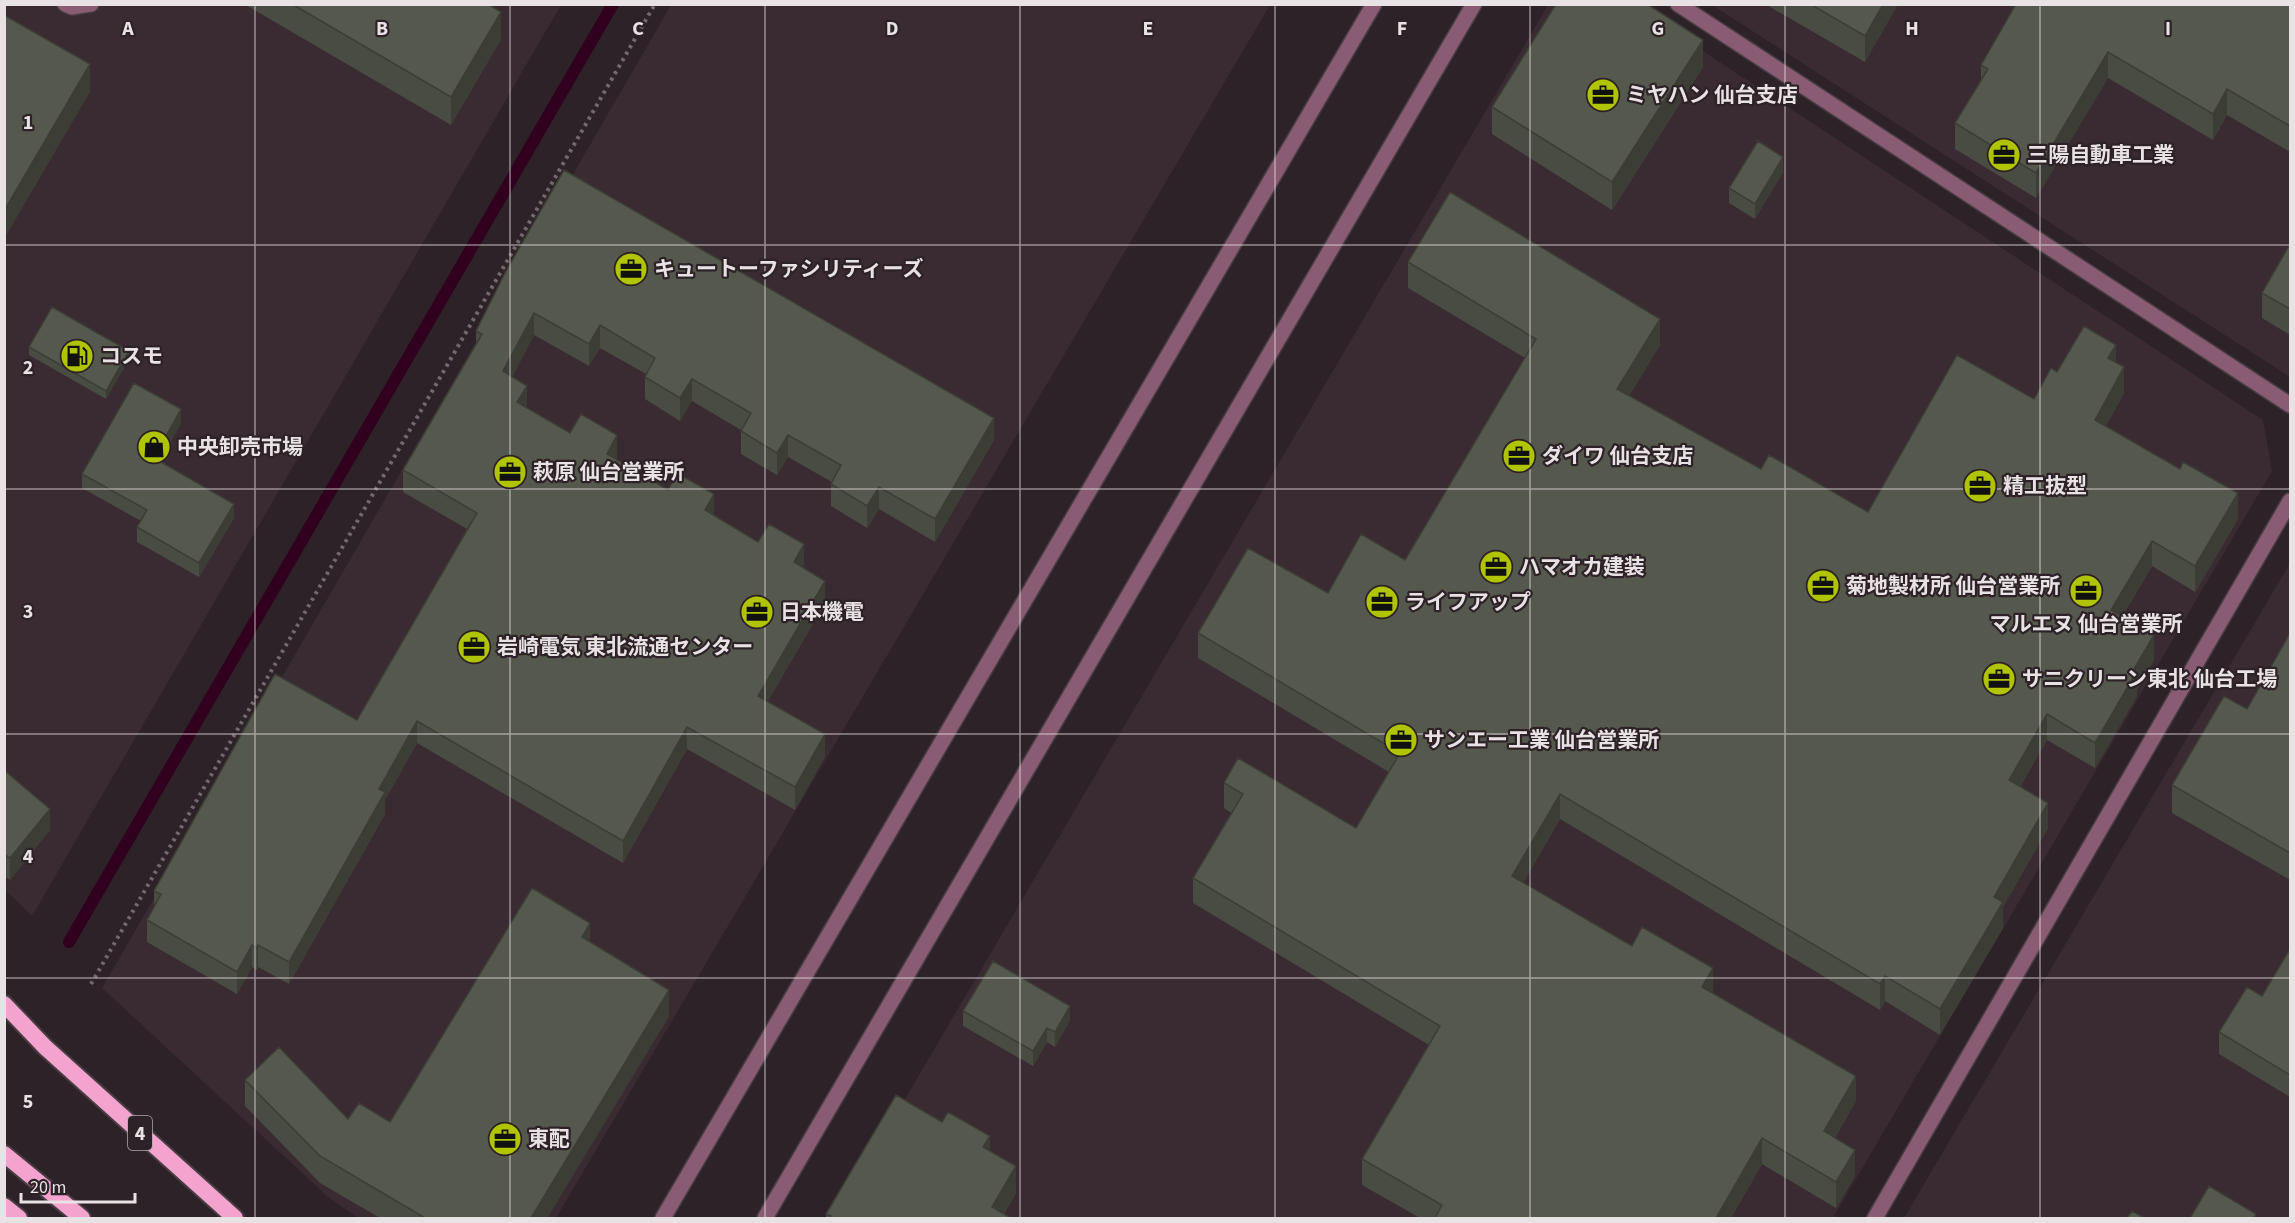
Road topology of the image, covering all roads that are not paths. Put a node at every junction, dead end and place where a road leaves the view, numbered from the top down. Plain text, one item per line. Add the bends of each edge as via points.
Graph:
1 (65, 4) edge
2 (91, 4) edge
3 (1374, 4) edge
4 (1474, 4) edge
5 (1678, 4) edge
6 (2290, 405) edge
7 (2290, 501) edge
8 (4, 1005) edge
9 (4, 1154) edge
10 (4, 1206) edge
11 (19, 1218) edge
12 (82, 1218) edge
13 (235, 1218) edge
14 (663, 1218) edge
15 (765, 1218) edge
16 (1875, 1218) edge

1 - 2 street
3 - 14 street
4 - 15 street
5 - 6 street
7 - 16 street
8 - 13 highway, 4 via 45,1047
9 - 12 highway
10 - 11 highway

